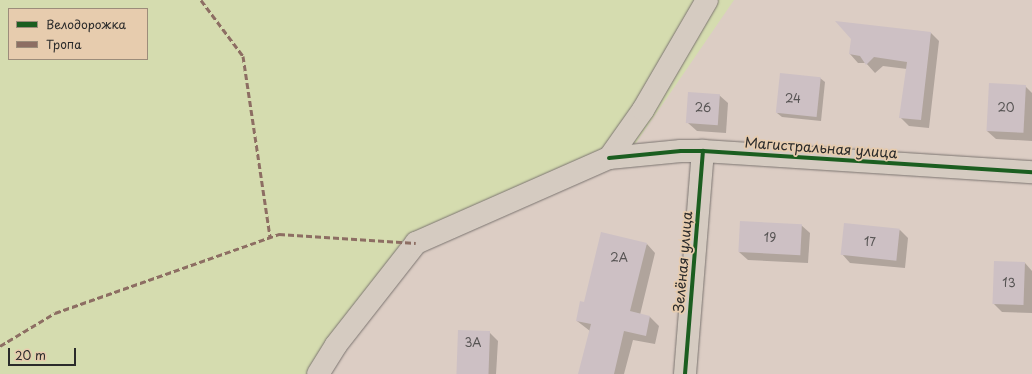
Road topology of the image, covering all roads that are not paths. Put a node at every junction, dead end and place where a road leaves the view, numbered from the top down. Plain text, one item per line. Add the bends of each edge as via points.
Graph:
1 (707, 0) edge
2 (703, 151) junction
3 (609, 158) junction
4 (1032, 172) edge
5 (318, 374) edge
6 (685, 374) edge

1 - 3 street via 643,110
2 - 3 street, Магистральная улица
2 - 4 street, Магистральная улица
2 - 6 street, Зелёная улица
3 - 5 street via 416,243 336,345

